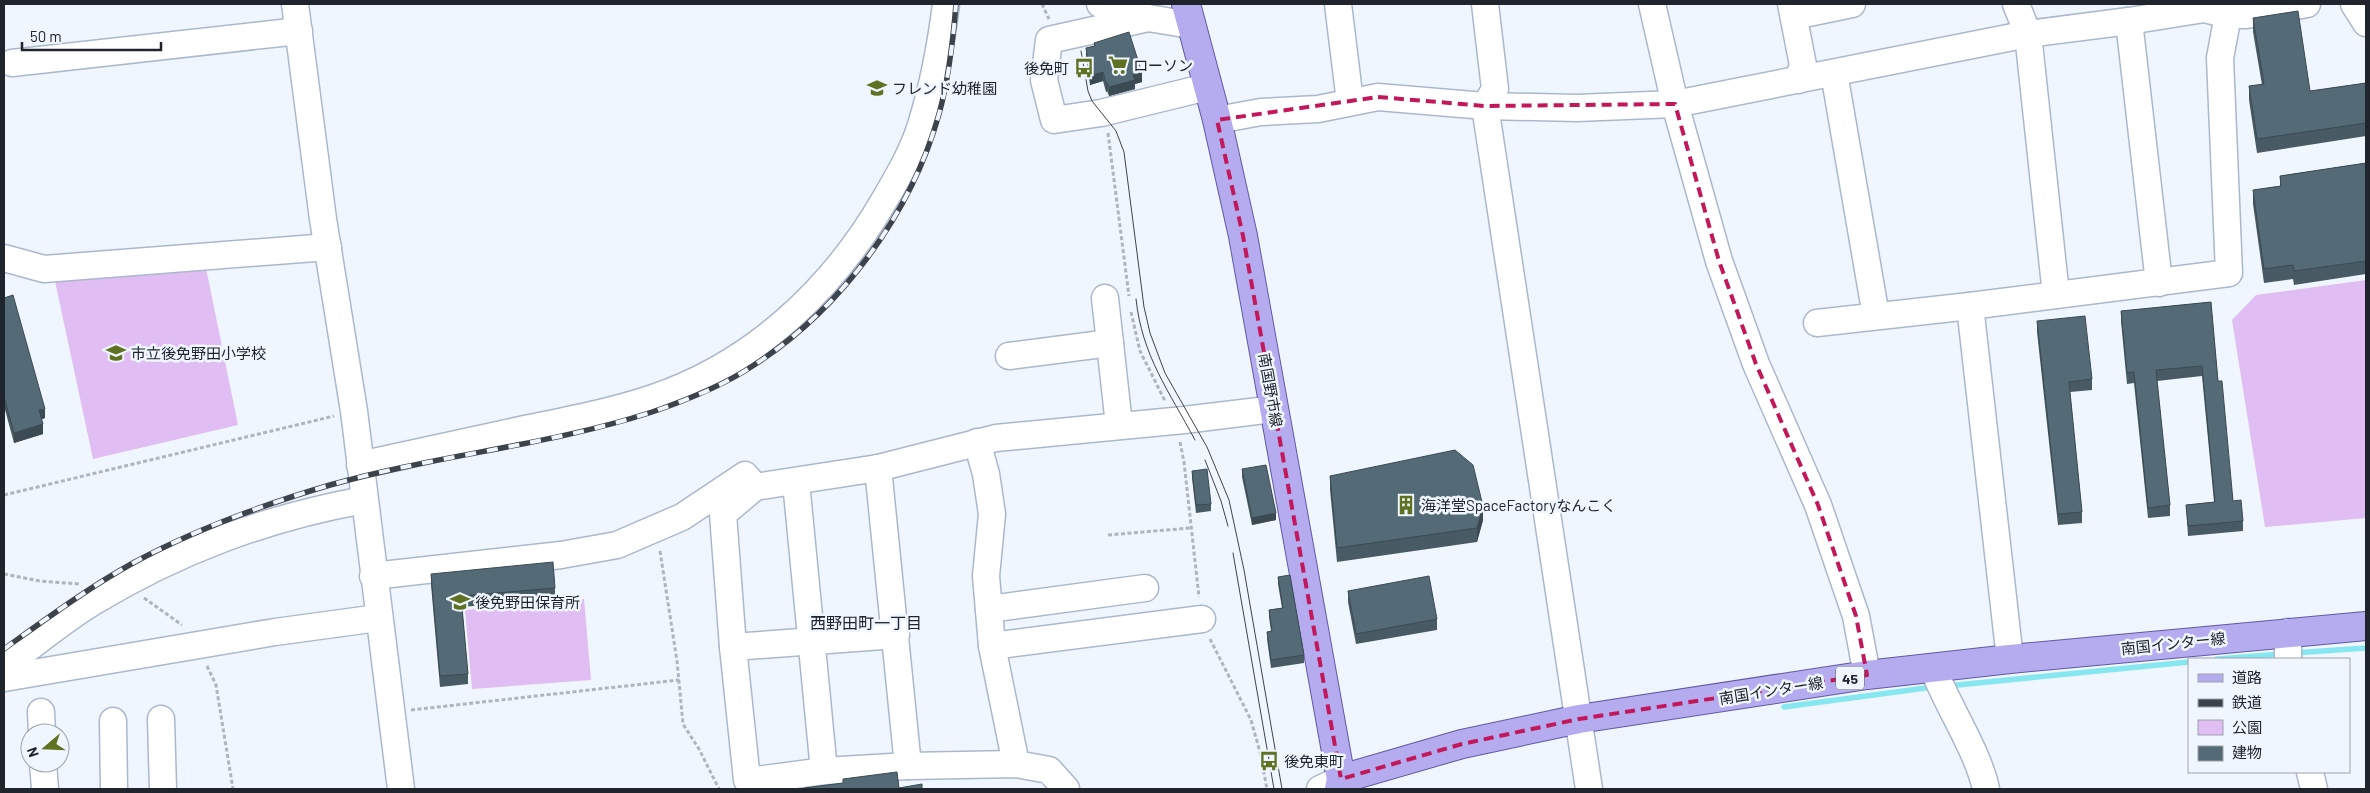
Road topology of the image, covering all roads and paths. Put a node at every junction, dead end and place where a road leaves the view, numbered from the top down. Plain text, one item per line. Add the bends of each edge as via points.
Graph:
1 (295, 4) edge
2 (946, 4) edge
3 (1100, 4) edge
4 (1338, 4) edge
5 (1485, 4) edge
6 (1652, 4) edge
7 (1852, 4) edge
8 (2016, 4) edge
9 (2307, 4) edge
10 (2354, 4) edge
11 (2212, 9) edge
12 (1792, 10) edge
13 (1188, 14) edge
14 (1148, 18) junction
15 (2129, 21) junction
16 (2366, 23) edge
17 (299, 31) junction
18 (2028, 34) junction
19 (12, 63) dead end
20 (1834, 73) junction
21 (1798, 80) junction
22 (1207, 86) junction
23 (1350, 102) junction
24 (1675, 104) junction
25 (1485, 106) junction
26 (1216, 120) junction
27 (328, 248) junction
28 (4, 258) edge
29 (2159, 283) junction
30 (2056, 295) junction
31 (1105, 298) dead end
32 (1970, 306) junction
33 (1876, 316) junction
34 (1817, 323) dead end
35 (1110, 343) junction
36 (1009, 356) dead end
37 (1274, 409) junction
38 (354, 411) junction
39 (1119, 425) junction
40 (976, 442) junction
41 (360, 464) junction
42 (878, 468) junction
43 (796, 482) junction
44 (755, 487) junction
45 (4, 495) edge
46 (364, 500) junction
47 (657, 528) junction
48 (1190, 528) dead end
49 (1108, 535) dead end
50 (373, 576) junction
51 (1145, 588) dead end
52 (989, 609) junction
53 (378, 618) junction
54 (1202, 619) dead end
55 (2366, 626) edge
56 (896, 635) junction
57 (813, 641) junction
58 (733, 646) junction
59 (992, 646) junction
60 (2288, 646) edge
61 (2010, 659) junction
62 (4, 667) edge
63 (1933, 668) junction
64 (1867, 675) junction
65 (4, 678) edge
66 (679, 680) junction
67 (391, 712) junction
68 (161, 719) dead end
69 (1579, 719) junction
70 (113, 721) dead end
71 (1016, 764) junction
72 (908, 766) junction
73 (824, 771) junction
74 (44, 773) edge
75 (2310, 773) edge
76 (1333, 786) edge
77 (45, 789) edge
78 (114, 789) edge
79 (163, 789) edge
80 (402, 789) edge
81 (719, 789) edge
82 (1066, 789) edge
83 (1590, 789) edge
84 (1986, 789) edge
85 (2314, 789) edge

1 - 17 street
2 - 41 street via 923,116 904,167 873,221 838,270 786,322 737,358 654,398 556,423
3 - 14 street
4 - 23 street
5 - 25 street via 1495,89
6 - 24 street
7 - 12 street
8 - 18 street
9 - 11 street via 2246,16
10 - 16 street
11 - 15 street
11 - 29 street via 2220,58 2229,274
12 - 21 street via 1803,65
13 - 14 street
13 - 22 main road, 南国野市線
14 - 22 street via 1049,40 1044,80 1054,120 1101,114
15 - 18 street
15 - 29 street
17 - 19 street
17 - 27 street
18 - 20 street
18 - 30 street
20 - 21 street
20 - 33 street
21 - 24 street
22 - 26 main road, 南国野市線
23 - 25 street via 1378,97
23 - 26 street via 1318,109 1261,112
24 - 25 street via 1577,108
24 - 64 street via 1732,299 1756,364 1818,505 1856,616
25 - 69 street
26 - 37 main road, 南国野市線 via 1243,236
27 - 28 street via 44,269
27 - 38 street
29 - 30 street
30 - 32 street
31 - 35 street
32 - 33 street
32 - 61 street
33 - 34 street
35 - 36 street
35 - 39 street
37 - 39 street
37 - 76 main road, 南国野市線
38 - 41 street
38 - 45 path
39 - 40 street
40 - 42 street
40 - 52 street via 986,474 992,514 986,576
41 - 46 street
42 - 43 street
42 - 56 street
43 - 44 street
43 - 57 street
44 - 47 street via 745,476 682,517
44 - 58 street via 723,514
46 - 50 street
46 - 62 street via 263,524 194,549 91,603
47 - 50 street via 617,545 593,550
47 - 66 path
48 - 49 path
50 - 53 street
51 - 52 street
52 - 59 street
53 - 65 street
53 - 67 street
54 - 59 street
55 - 60 main road, 南国インター線 / 45
56 - 57 street
56 - 72 street
57 - 58 street
57 - 73 street
58 - 73 street via 747,780
59 - 71 street
60 - 61 main road, 南国インター線 / 45
61 - 63 main road, 南国インター線 / 45
63 - 64 main road, 南国インター線 / 45
63 - 84 street via 1983,774
64 - 69 main road, 南国インター線 / 45
66 - 67 path
66 - 81 path via 683,724
67 - 80 street
68 - 79 street
69 - 76 main road, 南国インター線 / 45 via 1462,744
69 - 83 street
70 - 78 street
71 - 72 street
71 - 82 street via 1048,770
72 - 73 street
74 - 77 street
75 - 85 street

